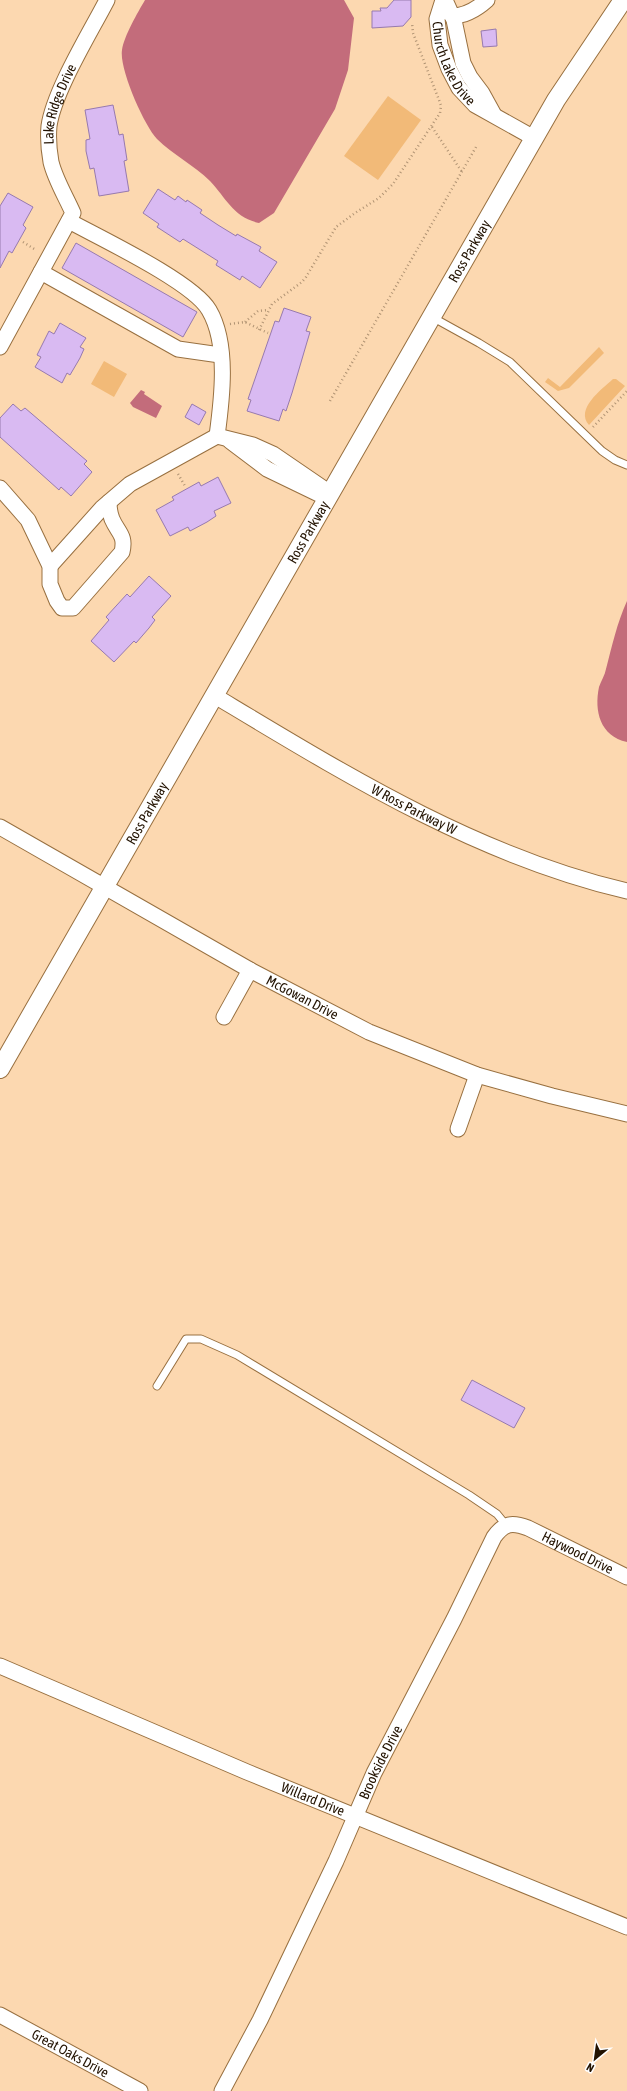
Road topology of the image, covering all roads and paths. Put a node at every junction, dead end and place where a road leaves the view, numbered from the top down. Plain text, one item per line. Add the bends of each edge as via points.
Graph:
1 (107, 0) edge
2 (444, 0) edge
3 (487, 0) edge
4 (623, 0) edge
5 (452, 16) junction
6 (412, 23) dead end
7 (493, 114) junction
8 (432, 127) junction
9 (534, 138) junction
10 (476, 147) dead end
11 (462, 172) junction
12 (71, 217) junction
13 (41, 272) junction
14 (268, 310) junction
15 (432, 316) junction
16 (245, 322) junction
17 (216, 327) junction
18 (259, 330) junction
19 (268, 333) dead end
20 (0, 347) edge
21 (220, 356) junction
22 (627, 391) edge
23 (330, 400) dead end
24 (586, 436) junction
25 (223, 438) junction
26 (627, 465) edge
27 (0, 488) edge
28 (328, 495) junction
29 (109, 502) junction
30 (50, 566) junction
31 (215, 696) junction
32 (0, 827) edge
33 (105, 887) junction
34 (627, 891) edge
35 (250, 970) junction
36 (224, 1017) dead end
37 (0, 1069) edge
38 (477, 1075) junction
39 (627, 1114) edge
40 (458, 1129) dead end
41 (157, 1386) dead end
42 (506, 1525) junction
43 (627, 1577) edge
44 (0, 1666) edge
45 (356, 1816) junction
46 (627, 1927) edge
47 (0, 2015) edge
48 (140, 2091) edge
49 (222, 2091) edge

1 - 12 street, Lake Ridge Drive via 67,78 50,124 51,164
2 - 5 street, Church Lake Drive
2 - 7 street, Church Lake Drive via 437,19 440,45 449,69 468,98
3 - 5 street via 463,16
4 - 9 street, Ross Parkway via 556,100
5 - 7 street, Church Lake Drive via 463,63
6 - 8 path via 413,34 441,106
7 - 9 street, Church Lake Drive
8 - 11 path
8 - 14 path via 393,184 379,198 336,227 302,282 272,304
9 - 15 street, Ross Parkway
10 - 11 path
11 - 23 path
12 - 13 street
12 - 17 street via 192,292 209,310
13 - 20 street
13 - 21 street via 178,349
14 - 16 path via 258,311
14 - 18 path
15 - 24 lane via 510,362
15 - 28 street, Ross Parkway
16 - 17 path
16 - 18 path
17 - 21 street
18 - 19 path
21 - 25 street
22 - 24 path
24 - 26 lane via 615,460
25 - 28 street via 253,445 273,454
25 - 29 street via 130,484
27 - 30 street via 10,496 28,520
28 - 31 street, Ross Parkway
29 - 30 street
29 - 30 street via 112,520 124,543 122,552 73,608 62,608 57,601 50,584
31 - 33 street, Ross Parkway
31 - 34 street, W Ross Parkway W via 383,793 454,830 544,867
32 - 33 street, McGowan Drive
33 - 35 street, McGowan Drive
33 - 37 street, Ross Parkway
35 - 36 street
35 - 38 street, McGowan Drive via 369,1032
38 - 39 street, McGowan Drive
38 - 40 street
41 - 42 lane via 186,1339 201,1339 237,1355 469,1495 497,1514
42 - 43 street, Haywood Drive via 518,1524 528,1528
42 - 45 street, Brookside Drive via 494,1537 451,1626 374,1773
44 - 45 street, Willard Drive
45 - 46 street, Willard Drive
45 - 49 street, Brookside Drive via 260,2020
47 - 48 street, Great Oaks Drive

